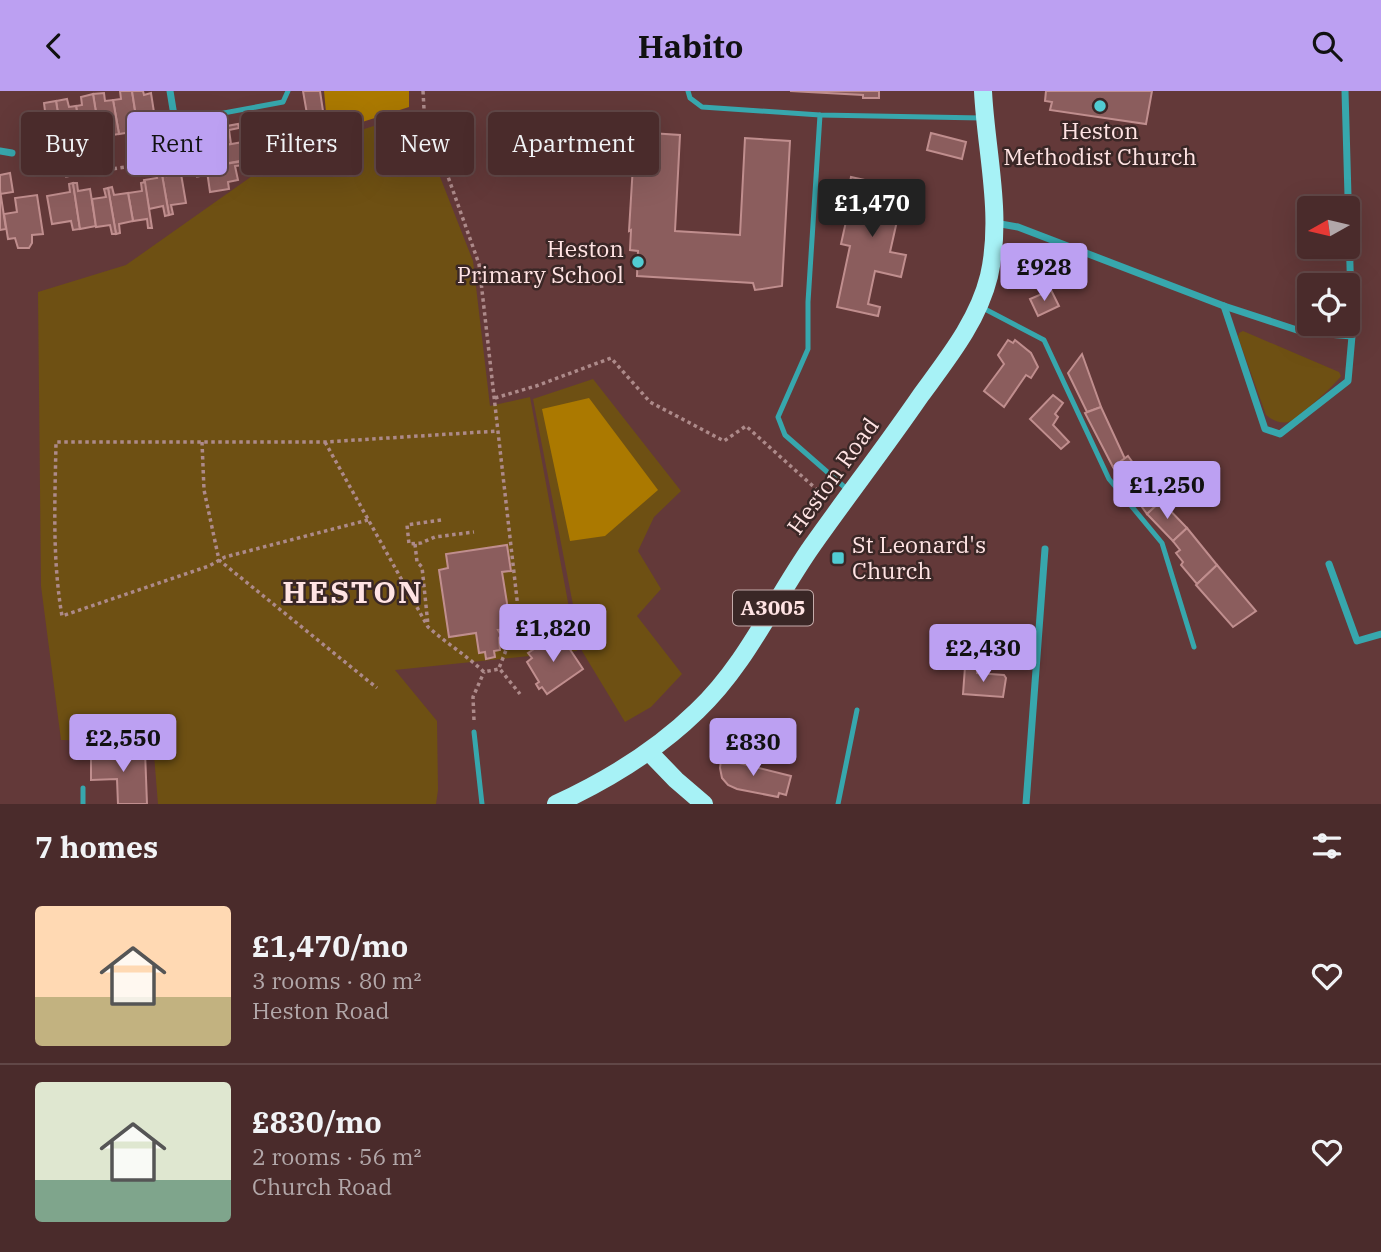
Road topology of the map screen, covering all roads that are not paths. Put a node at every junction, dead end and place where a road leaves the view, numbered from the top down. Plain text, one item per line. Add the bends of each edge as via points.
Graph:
1 (170, 91) edge
2 (288, 91) edge
3 (688, 91) edge
4 (983, 91) edge
5 (1345, 91) edge
6 (174, 112) edge
7 (227, 112) edge
8 (820, 115) junction
9 (985, 118) junction
10 (0, 151) edge
11 (12, 153) dead end
12 (995, 223) junction
13 (1350, 273) edge
14 (979, 305) junction
15 (1224, 306) junction
16 (1297, 330) edge
17 (1352, 336) edge
18 (851, 493) junction
19 (1045, 549) dead end
20 (1329, 564) dead end
21 (1381, 634) edge
22 (1194, 647) dead end
23 (857, 711) dead end
24 (474, 732) road end
25 (649, 752) junction
26 (83, 788) dead end
27 (83, 804) edge
28 (482, 804) edge
29 (556, 804) edge
30 (704, 804) edge
31 (838, 804) edge
32 (1026, 804) edge

1 - 6 street
2 - 7 lane via 283,102
3 - 8 lane via 702,107
4 - 9 main road, Heston Road / A3005
5 - 13 street
8 - 9 lane
8 - 18 lane via 808,349 778,417 785,435
9 - 12 main road, Heston Road / A3005
10 - 11 street
12 - 14 main road, Heston Road / A3005 via 993,252
12 - 15 street via 1018,226
14 - 18 main road, Heston Road / A3005 via 959,343
14 - 22 lane via 1044,340 1109,479 1163,543
15 - 16 street
15 - 17 street via 1265,429 1280,434 1348,381
18 - 25 main road, Heston Road / A3005 via 734,668 699,710
19 - 32 street
20 - 21 street via 1357,641
23 - 31 lane
24 - 28 lane
25 - 29 main road, Heston Road / A3005
25 - 30 main road
26 - 27 lane

